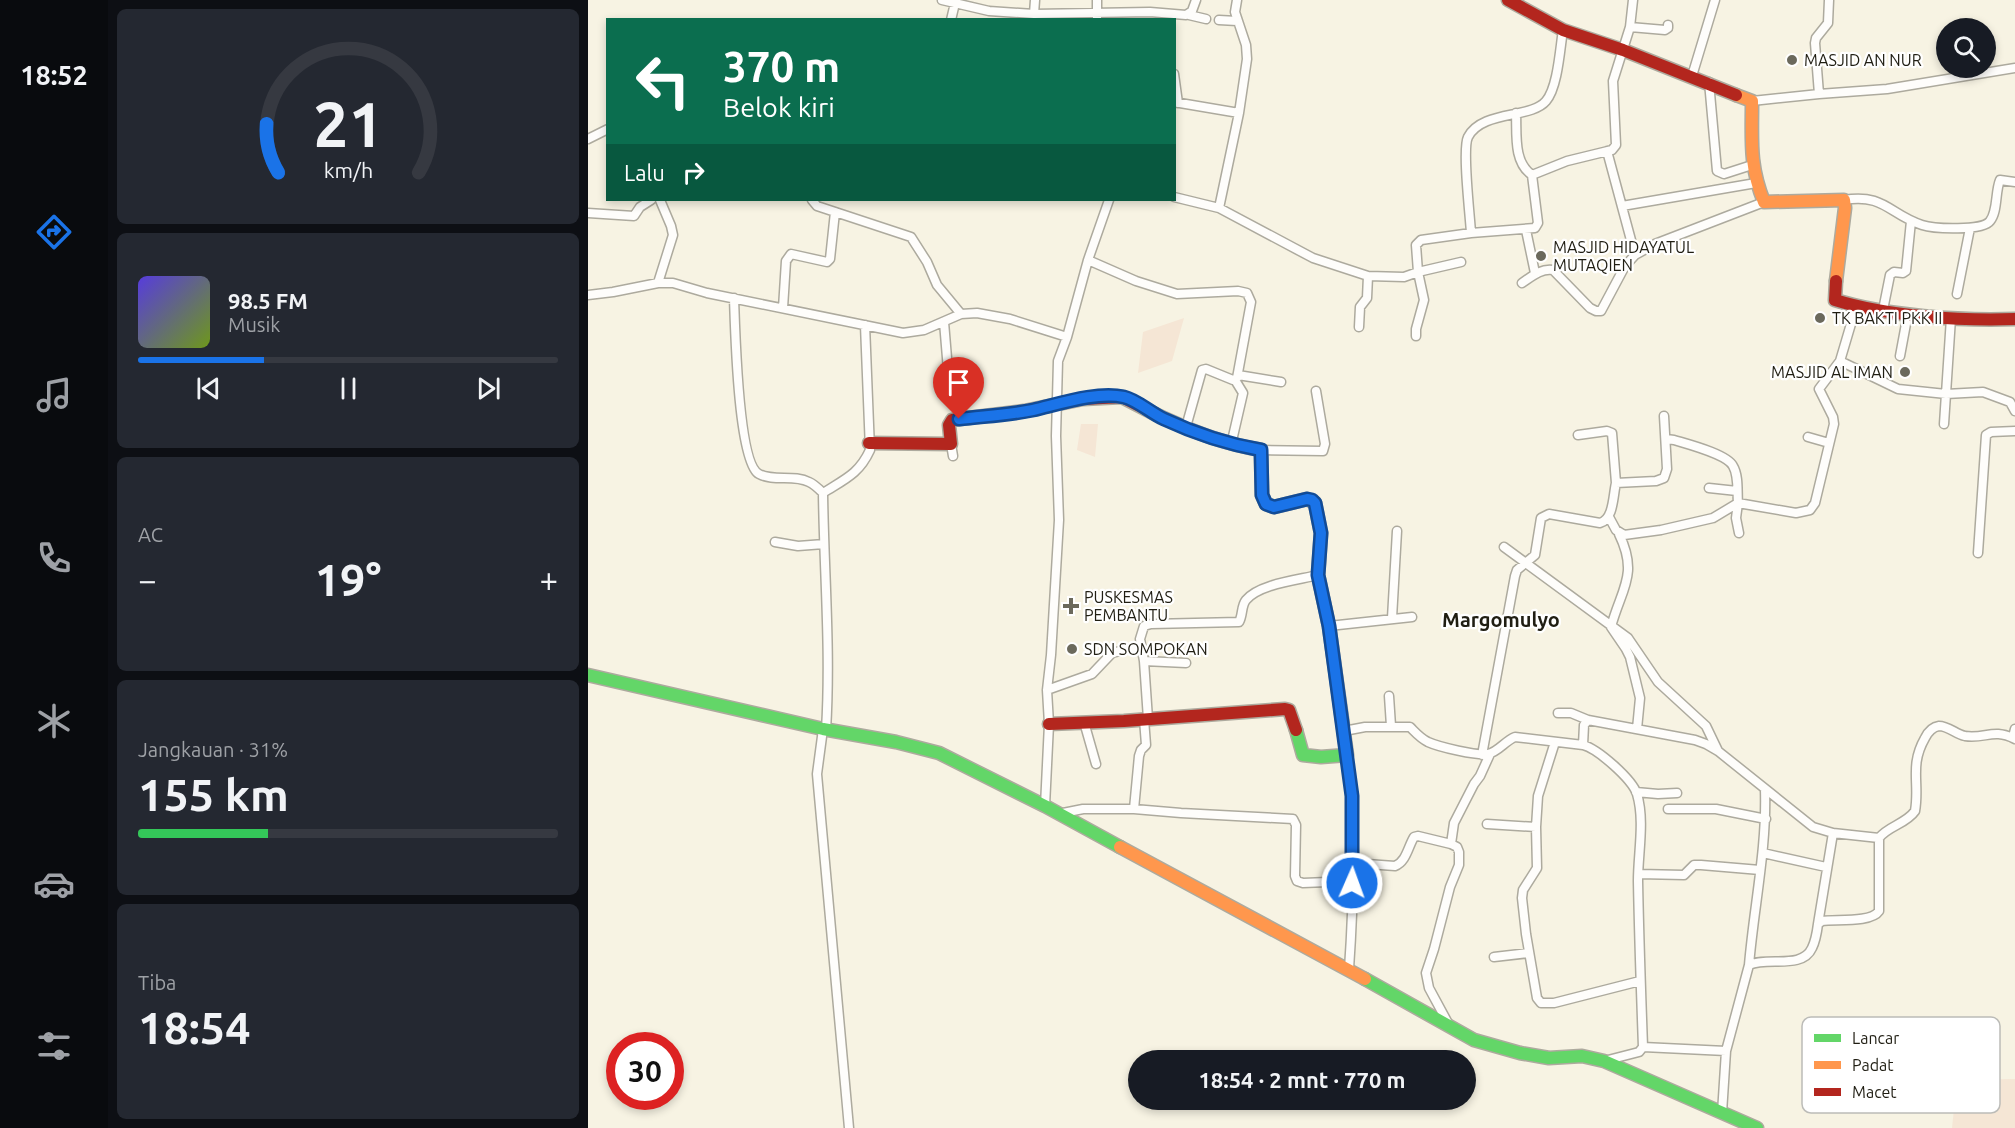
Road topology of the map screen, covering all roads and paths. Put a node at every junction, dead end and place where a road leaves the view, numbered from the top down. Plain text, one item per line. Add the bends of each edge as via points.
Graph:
1 (942, 0) edge
2 (1035, 0) edge
3 (1097, 0) edge
4 (1196, 0) edge
5 (1237, 0) edge
6 (1508, 0) edge
7 (1633, 0) edge
8 (1715, 0) edge
9 (1829, 0) edge
10 (955, 3) junction
11 (1034, 14) junction
12 (1189, 15) junction
13 (1097, 16) edge
14 (1162, 16) edge
15 (951, 18) edge
16 (1206, 19) dead end
17 (1219, 20) dead end
18 (1237, 21) junction
19 (1668, 25) dead end
20 (1630, 27) junction
21 (1563, 30) junction
22 (1623, 50) junction
23 (2015, 68) edge
24 (1692, 76) junction
25 (1709, 82) junction
26 (1819, 94) junction
27 (1752, 101) junction
28 (1176, 103) edge
29 (1239, 113) junction
30 (1516, 113) junction
31 (606, 130) edge
32 (588, 139) edge
33 (1607, 151) junction
34 (1752, 165) junction
35 (1532, 175) junction
36 (2015, 182) edge
37 (1756, 183) junction
38 (1176, 197) edge
39 (1844, 200) junction
40 (649, 201) edge
41 (660, 201) edge
42 (813, 201) edge
43 (1108, 201) edge
44 (1764, 202) junction
45 (1622, 206) junction
46 (1219, 208) junction
47 (835, 212) junction
48 (588, 213) edge
49 (1911, 221) junction
50 (1971, 228) junction
51 (1526, 230) junction
52 (1471, 233) junction
53 (1635, 255) junction
54 (1088, 260) junction
55 (1461, 262) dead end
56 (1418, 272) junction
57 (1535, 273) junction
58 (1368, 276) junction
59 (658, 283) junction
60 (1522, 283) dead end
61 (588, 294) edge
62 (1957, 294) dead end
63 (734, 298) junction
64 (1856, 307) junction
65 (783, 308) junction
66 (1883, 310) junction
67 (1908, 313) junction
68 (961, 314) junction
69 (1950, 318) junction
70 (2015, 319) edge
71 (944, 322) junction
72 (865, 325) junction
73 (1359, 327) dead end
74 (1416, 336) dead end
75 (1067, 337) junction
76 (1900, 356) dead end
77 (1840, 361) junction
78 (948, 370) dead end
79 (1237, 377) junction
80 (1281, 382) dead end
81 (1316, 391) dead end
82 (1946, 394) junction
83 (1057, 403) junction
84 (2015, 411) edge
85 (1664, 416) dead end
86 (1944, 424) dead end
87 (1186, 428) junction
88 (2015, 430) edge
89 (1578, 435) dead end
90 (1808, 437) dead end
91 (1666, 439) junction
92 (869, 443) junction
93 (1829, 443) junction
94 (1231, 445) junction
95 (1261, 450) junction
96 (1616, 483) junction
97 (1709, 488) dead end
98 (1737, 491) junction
99 (824, 493) junction
100 (1738, 503) junction
101 (1609, 517) junction
102 (1397, 531) dead end
103 (1739, 533) dead end
104 (1619, 534) junction
105 (775, 542) dead end
106 (824, 544) junction
107 (1504, 548) dead end
108 (1978, 553) dead end
109 (1526, 564) junction
110 (1318, 575) junction
111 (1412, 617) dead end
112 (1392, 618) junction
113 (1611, 624) junction
114 (1329, 626) junction
115 (1141, 646) junction
116 (1144, 661) junction
117 (1186, 663) dead end
118 (588, 675) edge
119 (1047, 690) junction
120 (1389, 696) dead end
121 (1558, 712) dead end
122 (1146, 719) junction
123 (1588, 720) junction
124 (1084, 722) junction
125 (1049, 724) junction
126 (1391, 726) junction
127 (1637, 729) junction
128 (824, 730) junction
129 (1344, 731) junction
130 (2014, 735) edge
131 (1555, 742) junction
132 (1583, 745) junction
133 (1718, 751) junction
134 (1486, 754) junction
135 (1347, 755) junction
136 (1096, 764) dead end
137 (1765, 789) junction
138 (1636, 792) junction
139 (1677, 793) dead end
140 (1045, 806) junction
141 (1134, 809) junction
142 (1668, 809) dead end
143 (1058, 814) junction
144 (1766, 819) junction
145 (1487, 824) dead end
146 (1536, 827) junction
147 (1833, 833) junction
148 (1879, 838) junction
149 (1451, 844) junction
150 (1763, 853) junction
151 (1353, 863) junction
152 (1826, 867) junction
153 (1760, 870) junction
154 (1638, 874) junction
155 (1352, 881) junction
156 (1818, 924) junction
157 (1529, 953) junction
158 (1494, 957) dead end
159 (1749, 965) junction
160 (1349, 969) junction
161 (1640, 981) junction
162 (1450, 1025) junction
163 (1643, 1047) junction
164 (1726, 1051) junction
165 (1604, 1061) junction
166 (1722, 1113) junction
167 (849, 1128) edge
168 (1757, 1128) edge

1 - 10 street
2 - 11 street
3 - 13 street
4 - 12 street
5 - 18 street
6 - 21 street
7 - 20 street
8 - 24 street
9 - 26 street via 1828,23 1815,43
10 - 11 street via 989,11
10 - 15 street
11 - 13 street
12 - 14 street
12 - 16 street
13 - 14 street
17 - 18 street
18 - 29 street via 1247,59
19 - 20 street via 1665,30
20 - 22 street
21 - 22 street
21 - 30 street via 1549,97 1541,106
22 - 24 street
22 - 33 street via 1613,81 1616,145
23 - 26 street via 1887,89
24 - 25 street
25 - 27 street
25 - 34 street via 1717,171 1724,174
26 - 27 street
27 - 34 street
28 - 29 street
29 - 46 street
30 - 35 street via 1519,157
30 - 52 street via 1484,123 1467,141
31 - 32 street
33 - 35 street
33 - 45 street
34 - 37 street
35 - 51 street via 1538,223
36 - 50 street via 2000,180 1991,219 1983,226
37 - 44 street
37 - 45 street
38 - 46 street
39 - 44 street
39 - 49 street via 1867,199 1886,205
39 - 64 street via 1834,296 1835,300
40 - 48 street via 634,216
41 - 59 street via 673,235
42 - 47 street
43 - 54 street
44 - 53 street
45 - 53 street
46 - 58 street via 1313,258
47 - 65 street via 830,259 791,254 786,261
47 - 68 street via 911,237 937,285
49 - 50 street via 1925,226
49 - 66 street via 1906,272 1890,275
50 - 62 street
51 - 52 street
51 - 57 street
52 - 56 street via 1418,243
53 - 57 street via 1601,311 1590,308 1556,271
54 - 75 street
54 - 79 street via 1178,294 1247,293 1251,302
55 - 56 street
56 - 58 street via 1404,277
56 - 74 street via 1424,300
57 - 60 street
58 - 73 street
59 - 61 street
59 - 63 street
63 - 65 street
63 - 99 street via 741,415 751,467 768,477 808,481
64 - 66 street
64 - 77 street
65 - 72 street
66 - 67 street
67 - 69 street
67 - 76 street
68 - 71 street
68 - 75 street via 987,313
69 - 70 street
69 - 82 street
71 - 72 street via 903,333
71 - 78 street
72 - 92 street
75 - 83 street via 1058,361
77 - 82 street via 1892,387
77 - 93 street via 1819,389 1833,417
79 - 80 street
79 - 87 street via 1202,370
79 - 94 street via 1243,393
81 - 95 street via 1323,452
82 - 84 street via 1983,392 2010,402
82 - 86 street
83 - 87 street via 1122,397
83 - 92 street via 952,420 952,450
83 - 119 street via 1059,520
85 - 91 street
87 - 94 street
88 - 108 street via 1986,435
89 - 96 street via 1612,433
90 - 93 street
91 - 96 street via 1664,478
91 - 98 street via 1728,460 1735,468
92 - 99 street via 863,465
93 - 100 street via 1810,510 1796,513
94 - 95 street
95 - 110 street via 1262,495 1266,504 1274,507 1307,499 1315,503 1321,533
96 - 101 street
97 - 98 street
98 - 100 street
99 - 106 street
100 - 103 street
100 - 104 street via 1713,518
101 - 104 street
101 - 109 street via 1600,523 1545,515 1535,555
102 - 112 street
104 - 113 street via 1629,570
105 - 106 street via 798,546
106 - 128 street
107 - 109 street
109 - 113 street
109 - 134 street via 1515,576
110 - 114 street
110 - 115 street via 1261,589 1246,599 1239,622 1147,625 1142,630
111 - 112 street
112 - 114 street
113 - 127 street via 1630,657 1640,698
113 - 133 street via 1628,638 1658,682 1706,726
114 - 129 street
115 - 116 street
115 - 119 street via 1112,654 1092,674
116 - 117 street
116 - 122 street
118 - 128 street
119 - 125 street
120 - 126 street
121 - 123 street
122 - 124 street
122 - 135 street via 1285,709 1291,714 1303,755
122 - 141 street via 1146,745 1139,756
123 - 127 street
123 - 132 street
124 - 125 street
124 - 136 street
125 - 140 street
126 - 129 street
126 - 134 street via 1410,727 1430,743
127 - 133 street via 1695,740
128 - 140 street via 939,753
128 - 167 street via 817,774
129 - 135 street
130 - 148 street via 2000,732 1967,736 1944,727 1928,732 1917,754 1915,811
131 - 132 street
131 - 134 street via 1515,737
131 - 146 street via 1538,796
132 - 138 street via 1609,762
133 - 137 street
134 - 149 street via 1480,776 1454,823
135 - 151 street
137 - 144 street
137 - 147 street via 1813,827
138 - 139 street
138 - 154 street via 1640,821
140 - 143 street
141 - 143 street via 1083,809
141 - 155 street via 1293,819 1297,881
142 - 144 street via 1716,810
143 - 160 street
144 - 150 street
145 - 146 street
146 - 157 street via 1537,868 1522,898
147 - 148 street
147 - 152 street
148 - 156 street via 1877,914
149 - 151 street via 1418,836 1399,864
149 - 162 street via 1457,848 1460,859 1426,973 1433,996
150 - 152 street
150 - 153 street
151 - 155 street
152 - 156 street
153 - 154 street via 1701,864 1684,875
153 - 159 street
154 - 161 street
155 - 160 street
156 - 159 street via 1811,950 1801,958 1761,960
157 - 158 street
157 - 161 street via 1541,1003
159 - 164 street
160 - 162 street
161 - 163 street
162 - 165 street via 1474,1040 1500,1048 1550,1058 1582,1056
163 - 164 street
163 - 165 street via 1639,1052
164 - 166 street
165 - 166 street
166 - 168 street

